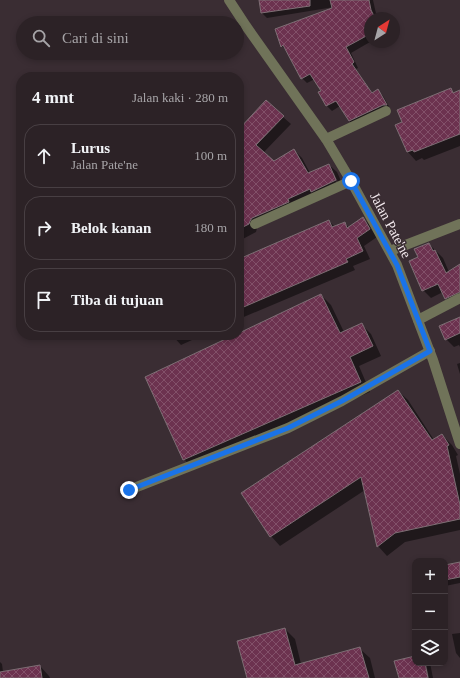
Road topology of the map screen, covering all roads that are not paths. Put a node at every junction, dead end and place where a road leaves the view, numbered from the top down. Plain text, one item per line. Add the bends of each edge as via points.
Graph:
1 (229, 0) edge
2 (239, 16) edge
3 (244, 23) edge
4 (386, 111) dead end
5 (326, 139) junction
6 (351, 181) junction
7 (255, 224) dead end
8 (460, 224) edge
9 (390, 252) junction
10 (460, 298) edge
11 (418, 320) junction
12 (430, 351) junction
13 (460, 440) edge
14 (129, 490) dead end

1 - 2 street, Jalan Pate'ne
3 - 5 street, Jalan Pate'ne
4 - 5 street
5 - 6 street, Jalan Pate'ne
6 - 7 street
6 - 9 street, Jalan Pate'ne
8 - 9 street
9 - 11 street, Jalan Pate'ne
10 - 11 street
11 - 12 street, Jalan Pate'ne
12 - 13 street, Jalan Pate'ne
12 - 14 street via 342,401 288,428

